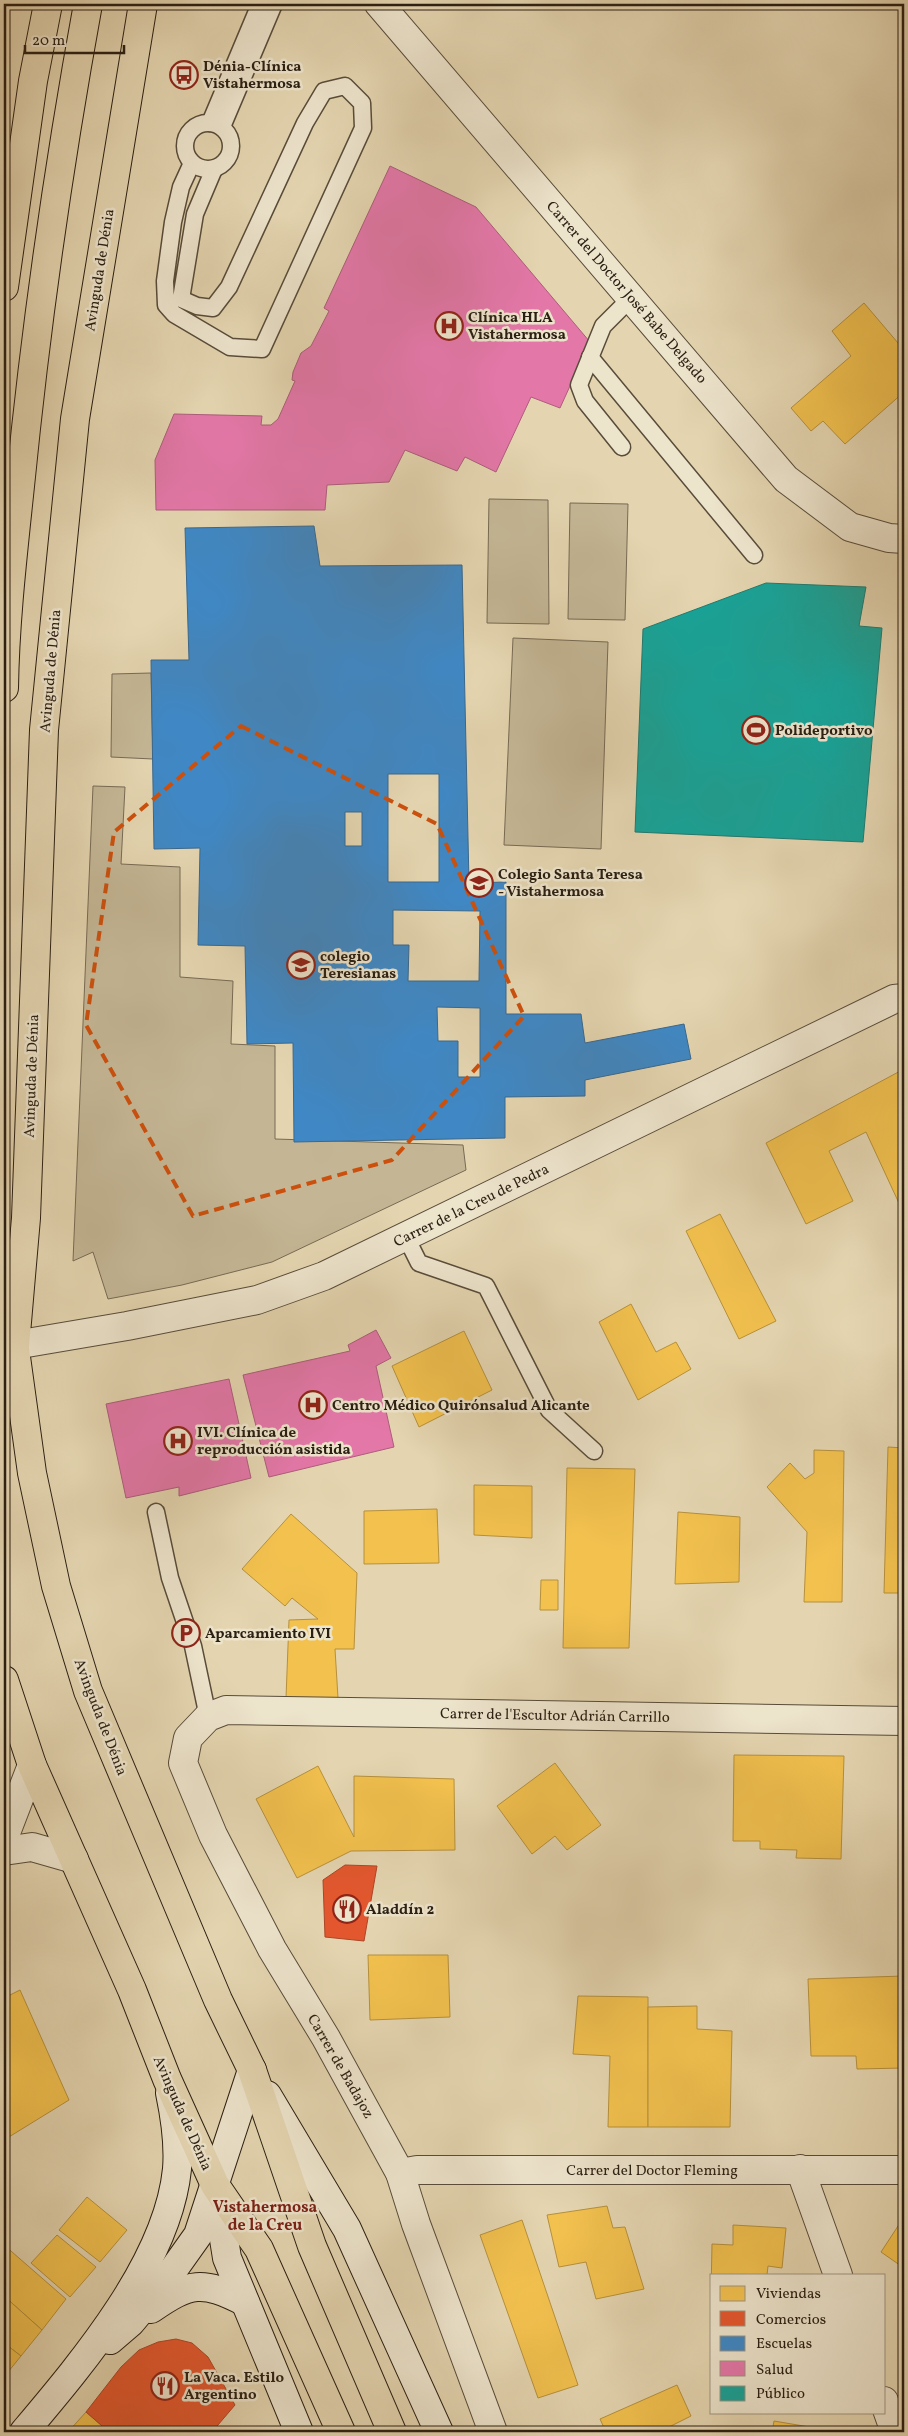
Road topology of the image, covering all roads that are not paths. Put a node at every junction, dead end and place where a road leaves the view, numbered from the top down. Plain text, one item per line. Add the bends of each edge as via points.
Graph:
1 (48, 4) edge
2 (88, 4) edge
3 (144, 4) edge
4 (260, 4) edge
5 (274, 4) edge
6 (379, 4) edge
7 (216, 125) junction
8 (192, 163) junction
9 (214, 170) junction
10 (4, 287) edge
11 (632, 297) junction
12 (590, 357) junction
13 (622, 446) dead end
14 (904, 539) edge
15 (754, 555) dead end
16 (4, 688) edge
17 (904, 998) edge
18 (406, 1237) junction
19 (4, 1280) edge
20 (9, 1344) edge
21 (594, 1451) dead end
22 (156, 1512) dead end
23 (4, 1680) edge
24 (208, 1717) junction
25 (904, 1721) edge
26 (32, 1765) junction
27 (4, 1838) edge
28 (4, 1851) edge
29 (74, 1859) junction
30 (252, 2070) junction
31 (167, 2079) junction
32 (800, 2169) junction
33 (904, 2170) edge
34 (400, 2173) junction
35 (215, 2185) junction
36 (838, 2274) edge
37 (245, 2302) junction
38 (131, 2322) junction
39 (79, 2367) junction
40 (886, 2407) edge
41 (24, 2432) edge
42 (299, 2432) edge
43 (341, 2432) edge
44 (392, 2432) edge
45 (439, 2432) edge
46 (493, 2432) edge
47 (895, 2432) edge

1 - 10 main road via 33,81
2 - 16 main road via 28,402 4,645
3 - 20 main road, Avinguda de Dénia via 75,419 44,730 26,1218
4 - 7 lane
5 - 7 lane
6 - 11 street, Carrer del Doctor José Babe Delgado
7 - 8 lane via 194,128 185,141
7 - 9 lane via 227,133 232,147 226,161
8 - 9 lane via 198,168
8 - 9 lane via 181,187 172,222 165,281 166,305 174,314 230,347 262,349 363,128 362,104 345,86 324,91 305,123 229,287 214,308 197,306 181,299 196,214
11 - 12 lane via 603,326
11 - 14 street, Carrer del Doctor José Babe Delgado via 786,479 850,527
12 - 13 lane via 579,385 585,401
12 - 15 lane
17 - 18 street, Carrer de la Creu de Pedra via 886,1003
18 - 20 street, Carrer de la Creu de Pedra via 324,1276 257,1300 127,1326
18 - 21 lane via 419,1263 486,1286 549,1410
19 - 20 main road, Avinguda de Dénia
20 - 30 main road, Avinguda de Dénia via 54,1576 88,1691 218,2000
22 - 24 lane via 170,1578 193,1646
23 - 26 main road, Avinguda de Dénia
24 - 25 street, Carrer de l'Escultor Adrián Carrillo via 226,1710
24 - 34 street, Carrer de Badajoz via 188,1738 183,1763 190,1781 213,1835 272,1949
26 - 27 street
26 - 29 main road, Avinguda de Dénia
28 - 29 street via 32,1847
29 - 31 main road, Avinguda de Dénia
30 - 35 street
30 - 44 main road, Avinguda de Dénia via 312,2246
30 - 45 street, Avinguda de Dénia via 347,2229
31 - 35 main road, Avinguda de Dénia
31 - 39 street via 175,2118 177,2168 168,2213 149,2260
32 - 33 street, Carrer del Doctor Fleming
32 - 34 street, Carrer del Doctor Fleming via 417,2170
32 - 36 street
34 - 46 street, Carrer de Badajoz
35 - 37 street, Avinguda de Dénia via 227,2258
35 - 38 street via 198,2235
35 - 43 main road, Avinguda de Dénia via 258,2248
37 - 38 street via 221,2290 196,2286 175,2292
37 - 42 street, Avinguda de Dénia
38 - 39 street
39 - 41 street
40 - 47 street

